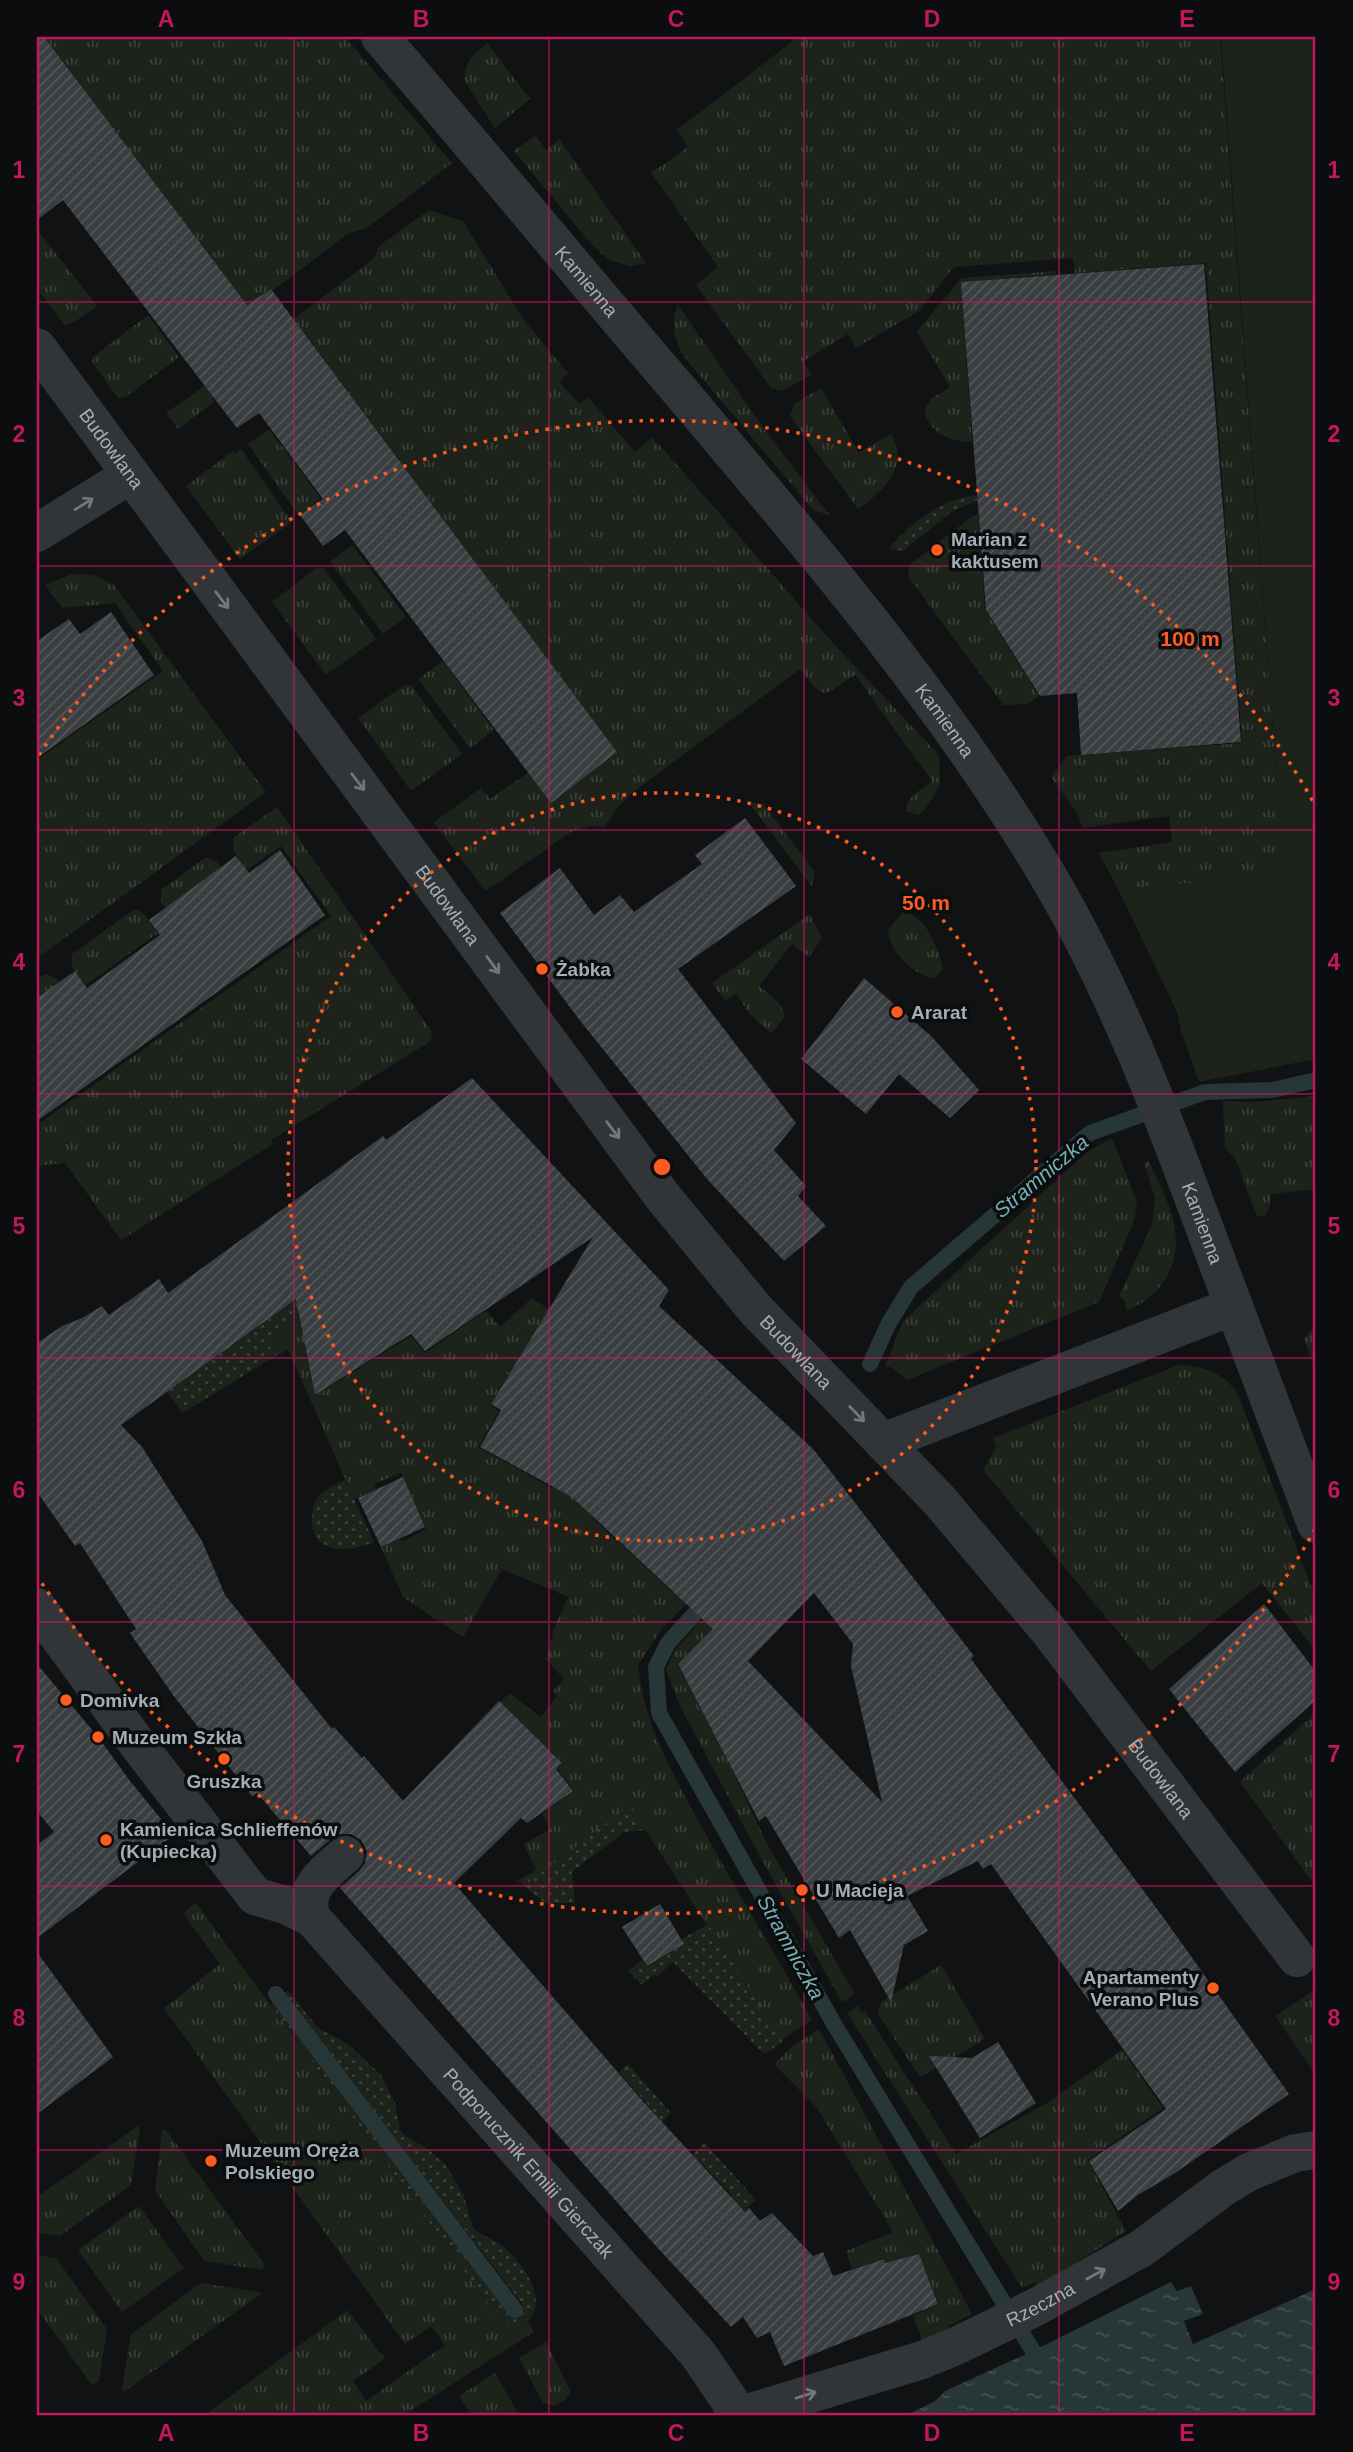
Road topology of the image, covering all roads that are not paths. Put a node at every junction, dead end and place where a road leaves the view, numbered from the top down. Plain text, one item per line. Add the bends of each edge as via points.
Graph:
1 (380, 37) edge
2 (37, 347) edge
3 (130, 475) junction
4 (37, 533) edge
5 (1234, 1306) junction
6 (883, 1442) junction
7 (1316, 1524) edge
8 (37, 1607) edge
9 (345, 1855) dead end
10 (298, 1911) junction
11 (1297, 1958) dead end
12 (1316, 2150) edge
13 (735, 2415) edge
14 (741, 2415) edge

1 - 5 street, Kamienna via 736,457 952,730 1041,865 1076,928 1176,1151
2 - 3 street, Budowlana
4 -> 3 street
3 -> 6 street, Budowlana via 663,1197 756,1310
5 - 6 street
5 - 7 street, Kamienna
6 - 11 street, Budowlana via 939,1500 1049,1632
8 - 10 street, Podporucznik Emilii Gierczak via 255,1896
9 - 10 street via 315,1883 308,1909
10 - 13 street, Podporucznik Emilii Gierczak via 698,2354 730,2400
14 -> 12 street, Rzeczna via 922,2360 975,2336 1142,2248 1249,2172

